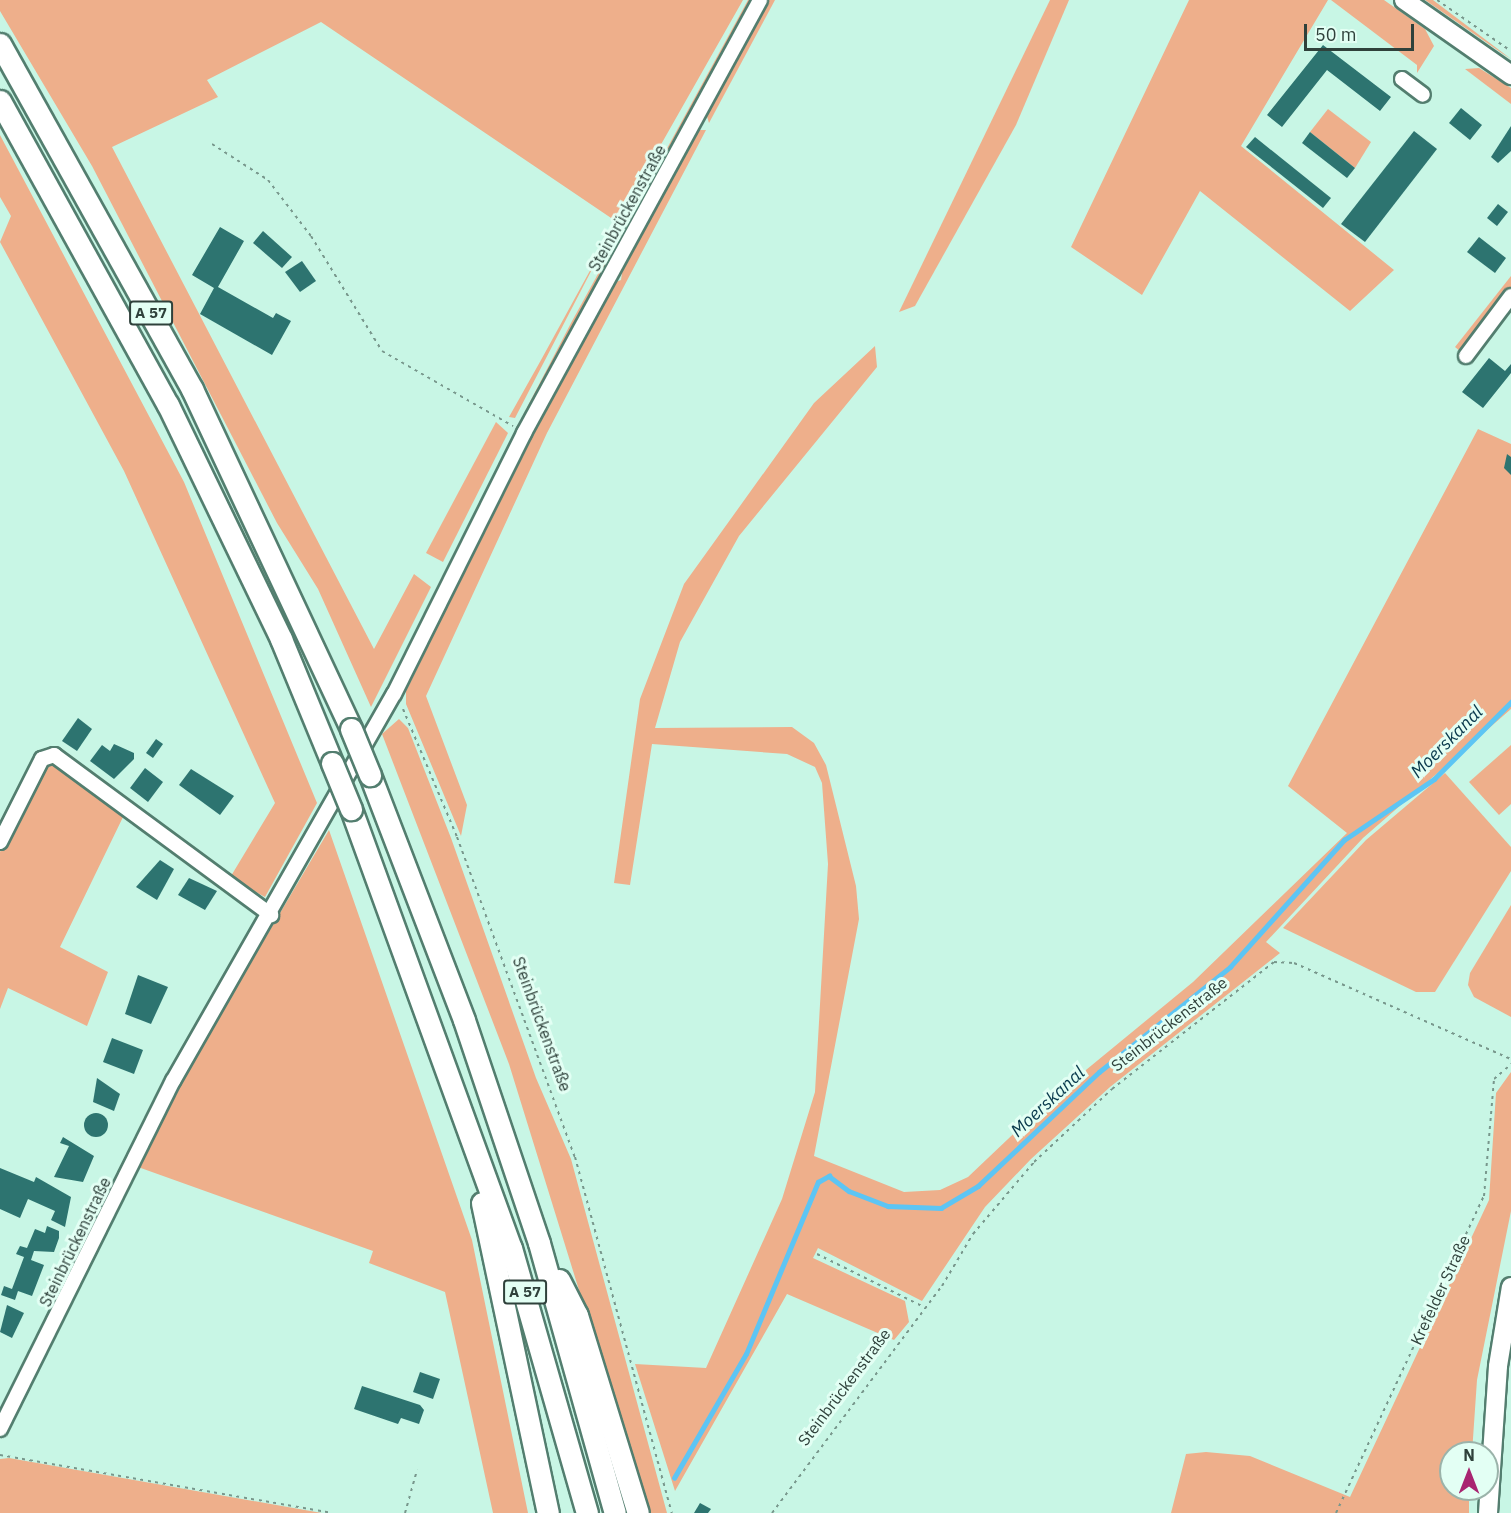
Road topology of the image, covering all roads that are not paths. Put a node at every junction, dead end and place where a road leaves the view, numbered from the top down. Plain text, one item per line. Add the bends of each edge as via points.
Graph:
1 (760, 0) edge
2 (1404, 0) edge
3 (0, 44) edge
4 (1511, 75) edge
5 (1402, 79) dead end
6 (1423, 95) dead end
7 (0, 101) edge
8 (1511, 296) edge
9 (1466, 356) dead end
10 (0, 842) edge
11 (271, 915) junction
12 (449, 1074) junction
13 (539, 1243) junction
14 (1511, 1287) edge
15 (533, 1429) junction
16 (0, 1430) edge
17 (548, 1513) edge
18 (556, 1513) edge
19 (586, 1513) edge
20 (615, 1513) edge
21 (638, 1513) edge
22 (1488, 1513) edge

1 - 11 street, Steinbrückenstraße via 524,433 394,694
2 - 4 main road
3 - 13 highway, A 57, bridge via 192,389 351,729 464,1020
5 - 6 street
7 - 12 highway, A 57, bridge via 168,405 281,639 351,809
8 - 9 street
10 - 11 street via 42,759 54,755
11 - 16 street, Steinbrückenstraße via 173,1081
12 - 15 highway
12 - 19 highway, A 57 via 511,1248
13 - 20 highway, A 57
13 - 21 highway via 578,1315
14 - 22 main road via 1497,1378
15 - 17 highway
15 - 18 highway

